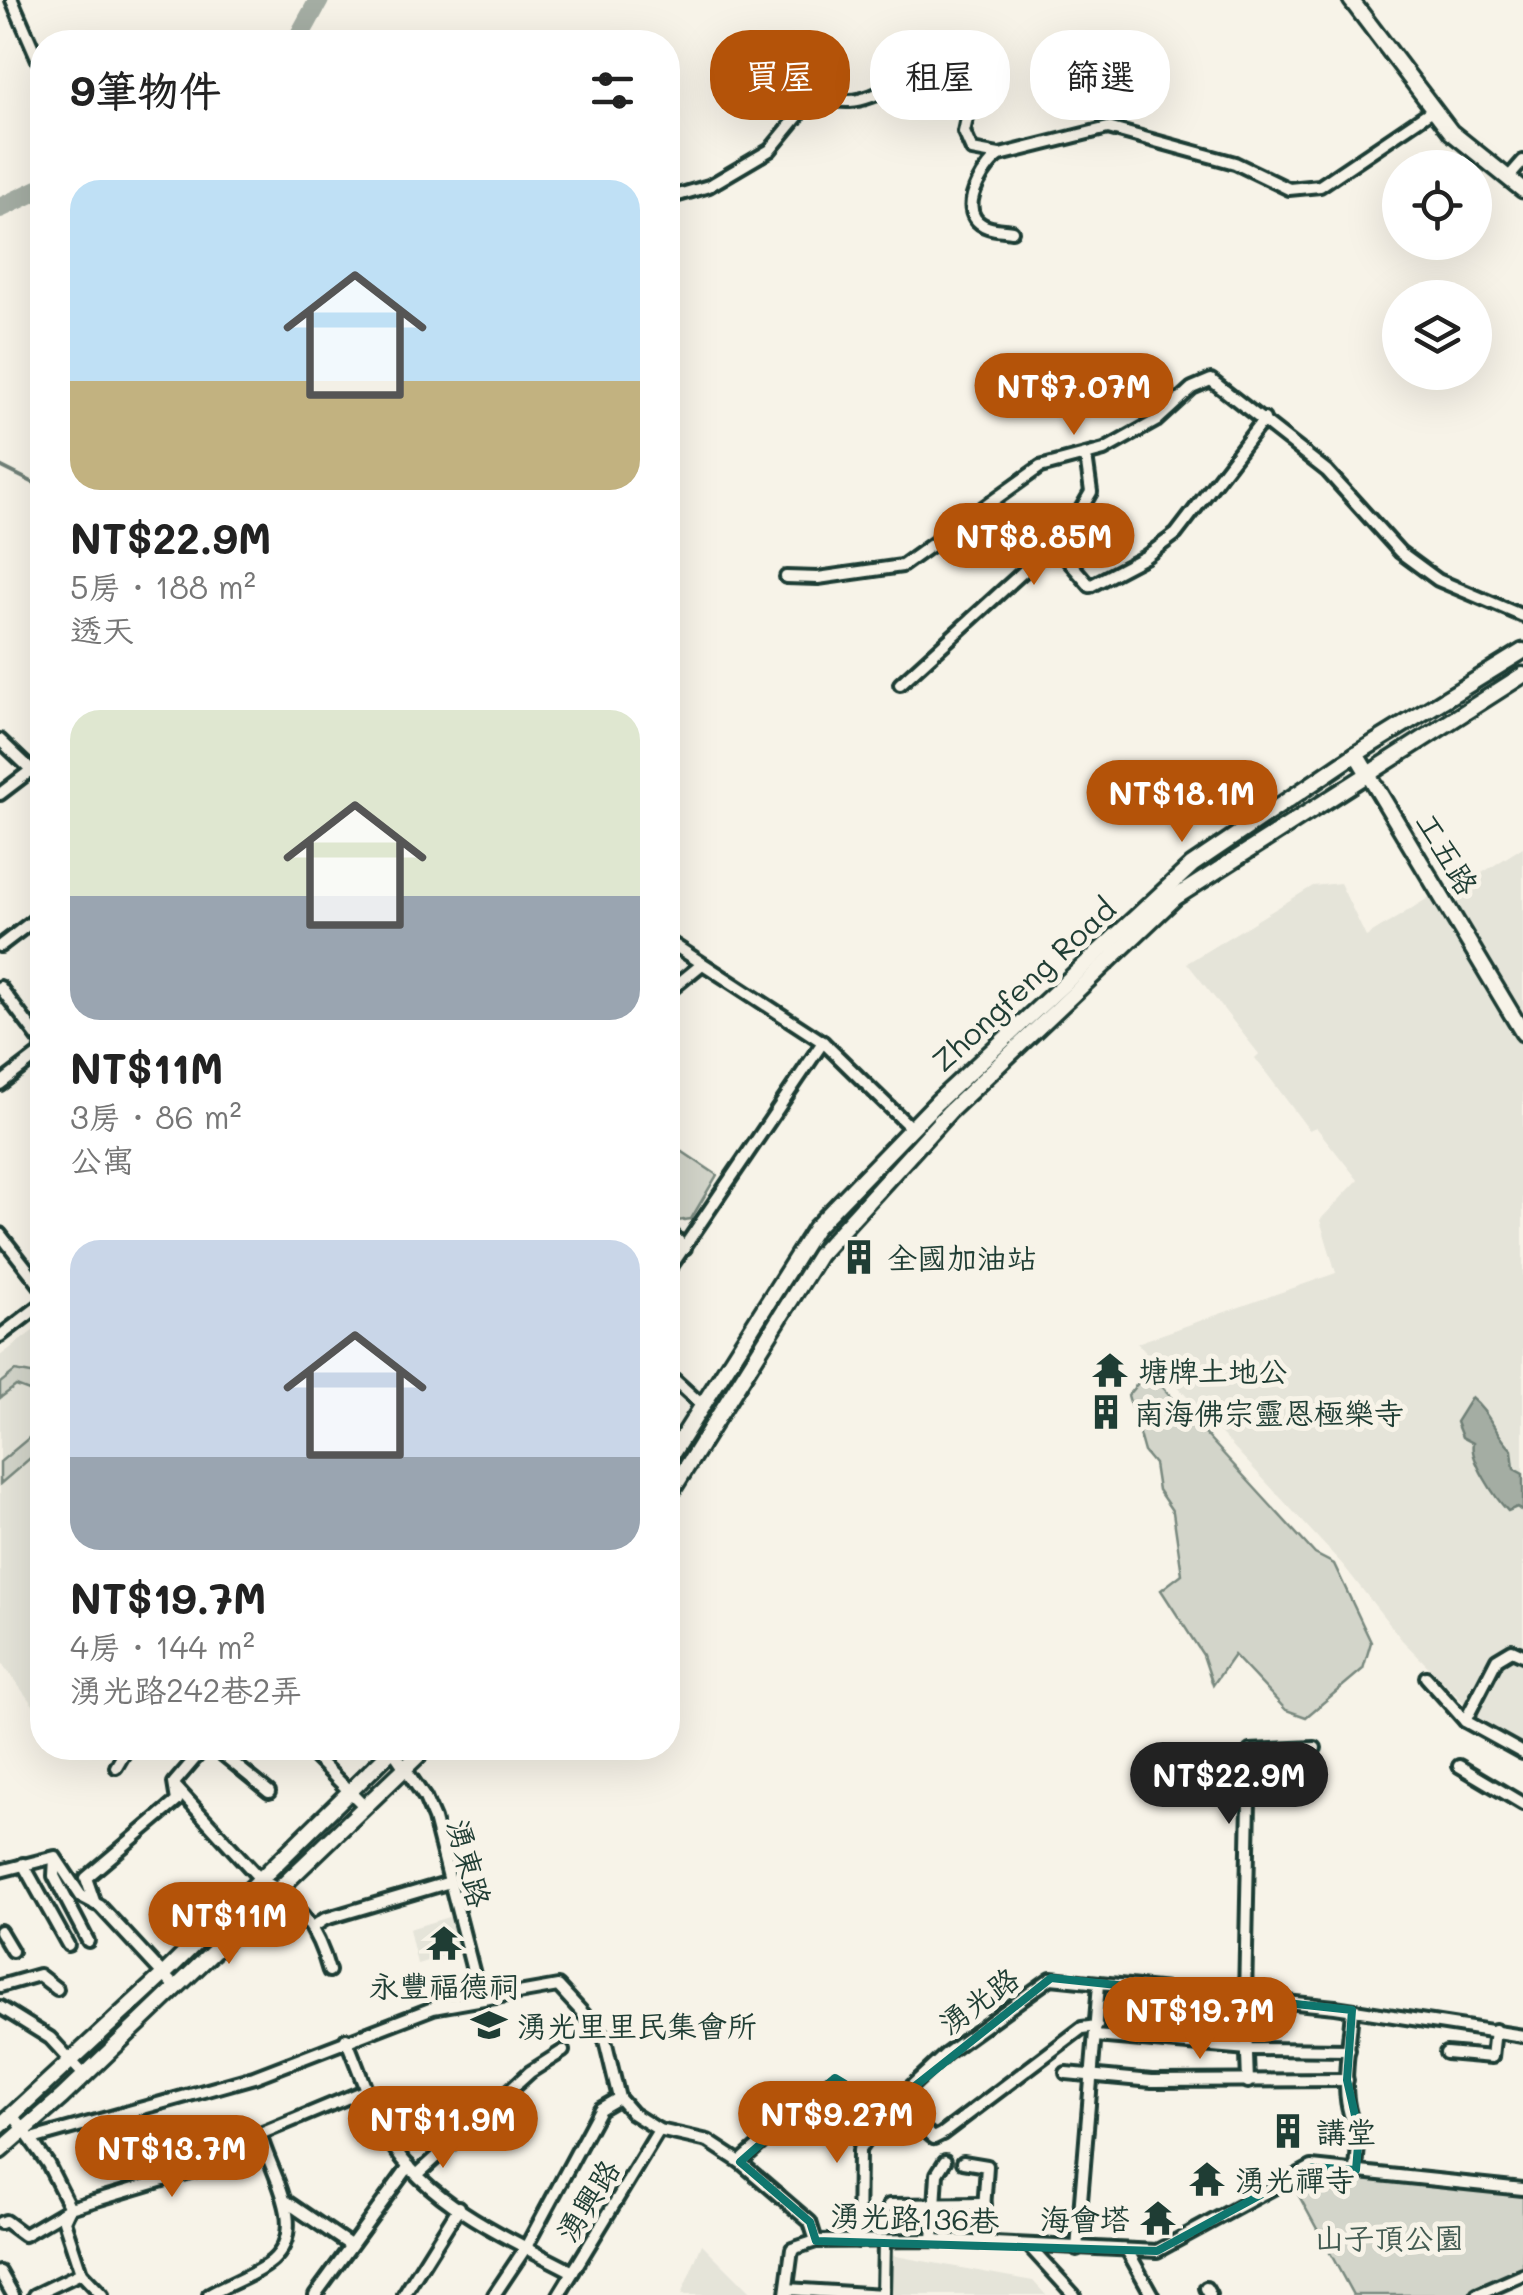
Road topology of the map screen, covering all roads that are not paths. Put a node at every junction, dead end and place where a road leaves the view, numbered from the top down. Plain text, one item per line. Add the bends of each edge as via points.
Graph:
1 (12, 0) edge
2 (1353, 1) edge
3 (30, 42) edge
4 (1432, 111) junction
5 (1000, 155) junction
6 (1523, 161) edge
7 (1508, 178) junction
8 (1523, 190) edge
9 (680, 194) edge
10 (1012, 231) dead end
11 (1264, 419) junction
12 (1086, 456) junction
13 (1053, 543) junction
14 (786, 576) dead end
15 (1523, 616) edge
16 (1523, 651) edge
17 (1523, 674) edge
18 (900, 684) dead end
19 (0, 740) edge
20 (1356, 754) junction
21 (30, 760) edge
22 (30, 771) edge
23 (1368, 772) junction
24 (0, 794) edge
25 (1228, 852) junction
26 (30, 923) edge
27 (0, 946) edge
28 (680, 950) edge
29 (701, 965) junction
30 (680, 982) edge
31 (0, 988) edge
32 (30, 1027) edge
33 (1523, 1032) edge
34 (823, 1042) junction
35 (30, 1061) edge
36 (0, 1084) edge
37 (911, 1128) junction
38 (0, 1234) edge
39 (680, 1243) edge
40 (685, 1248) junction
41 (680, 1255) edge
42 (30, 1273) edge
43 (30, 1313) edge
44 (0, 1336) edge
45 (680, 1385) edge
46 (703, 1406) junction
47 (680, 1436) edge
48 (680, 1478) edge
49 (1523, 1654) edge
50 (1426, 1677) dead end
51 (1465, 1721) junction
52 (1315, 1748) dead end
53 (1523, 1753) edge
54 (120, 1760) edge
55 (195, 1760) edge
56 (230, 1760) edge
57 (318, 1760) edge
58 (381, 1760) edge
59 (399, 1760) edge
60 (414, 1760) edge
61 (1458, 1766) dead end
62 (116, 1767) dead end
63 (404, 1770) junction
64 (175, 1786) junction
65 (269, 1792) dead end
66 (350, 1792) junction
67 (1523, 1804) edge
68 (364, 1806) junction
69 (55, 1857) junction
70 (23, 1864) junction
71 (0, 1871) edge
72 (260, 1879) junction
73 (450, 1882) junction
74 (278, 1889) junction
75 (95, 1904) junction
76 (314, 1926) junction
77 (0, 1931) edge
78 (88, 1940) dead end
79 (68, 1944) dead end
80 (12, 1951) dead end
81 (328, 1970) dead end
82 (163, 1975) junction
83 (1099, 1984) junction
84 (0, 1986) edge
85 (176, 1988) junction
86 (57, 1989) dead end
87 (480, 1998) junction
88 (1245, 2000) junction
89 (0, 2008) edge
90 (1352, 2010) junction
91 (1495, 2030) junction
92 (1096, 2031) junction
93 (1523, 2036) edge
94 (346, 2039) junction
95 (1248, 2049) junction
96 (1349, 2050) junction
97 (562, 2051) dead end
98 (1446, 2053) dead end
99 (72, 2062) junction
100 (1066, 2074) dead end
101 (84, 2076) junction
102 (1091, 2076) junction
103 (1347, 2080) junction
104 (1248, 2082) junction
105 (366, 2090) junction
106 (619, 2098) junction
107 (889, 2106) junction
108 (14, 2116) junction
109 (0, 2126) edge
110 (659, 2130) junction
111 (29, 2135) junction
112 (0, 2150) edge
113 (264, 2150) junction
114 (740, 2162) junction
115 (945, 2162) dead end
116 (963, 2162) dead end
117 (413, 2170) junction
118 (1356, 2170) junction
119 (1523, 2189) edge
120 (287, 2202) junction
121 (986, 2204) junction
122 (889, 2205) dead end
123 (937, 2206) junction
124 (459, 2207) junction
125 (70, 2208) junction
126 (0, 2223) edge
127 (984, 2224) dead end
128 (933, 2240) junction
129 (816, 2241) junction
130 (858, 2241) junction
131 (884, 2242) junction
132 (350, 2245) junction
133 (1029, 2246) junction
134 (526, 2247) junction
135 (1077, 2249) junction
136 (1126, 2250) junction
137 (0, 2272) edge
138 (572, 2272) junction
139 (81, 2273) junction
140 (1523, 2275) edge
141 (786, 2292) edge
142 (13, 2295) edge
143 (36, 2295) edge
144 (102, 2295) edge
145 (209, 2295) edge
146 (316, 2295) edge
147 (404, 2295) edge
148 (494, 2295) edge
149 (558, 2295) edge
150 (883, 2295) edge
151 (1074, 2295) edge
152 (1152, 2295) edge
153 (1478, 2295) edge

1 - 3 street
2 - 4 main road
4 - 5 street via 1320,186 1289,189 1236,163 1123,129
4 - 7 main road
5 - 9 street via 972,150 964,132 973,91 966,81 932,72 850,101 811,100 770,150 709,186
5 - 10 street via 988,162 971,206 989,228
6 - 7 street
7 - 8 main road
11 - 12 street via 1211,380 1156,421
11 - 13 street via 1176,534 1145,557 1090,586
11 - 15 street via 1327,471 1400,552 1438,580
12 - 13 street via 1091,492
12 - 14 street via 1040,466 902,566
13 - 18 street
16 - 20 main road, Zhongfeng Road
17 - 23 main road, Zhongfeng Road
19 - 21 street
20 - 23 main road, 工五路
20 - 25 main road, Zhongfeng Road
22 - 24 street
23 - 25 main road, Zhongfeng Road
23 - 33 main road, 工五路
25 - 37 main road, Zhongfeng Road via 1192,865
25 - 48 main road, Zhongfeng Road via 842,1224
26 - 27 street
28 - 29 street
29 - 30 street
29 - 34 street
31 - 32 street
34 - 37 street
34 - 40 street
35 - 36 street
37 - 46 main road, Zhongfeng Road via 815,1228
38 - 42 street
39 - 40 street
40 - 41 street
43 - 44 street
45 - 46 street
46 - 47 main road, Zhongfeng Road
49 - 51 street via 1512,1650 1497,1659
50 - 51 street
51 - 53 street
52 - 88 street via 1250,1751
54 - 62 street
55 - 64 street
56 - 65 street
57 - 66 street
58 - 66 main road
59 - 63 street, 湧東路
60 - 63 main road
61 - 67 street
63 - 68 main road
63 - 73 street, 湧東路 via 426,1798
64 - 72 street
64 - 75 street via 177,1801 86,1878
66 - 68 street
66 - 72 main road
68 - 74 main road
69 - 70 street
69 - 75 street
69 - 78 street via 54,1876
70 - 71 street
70 - 79 street
72 - 74 street
72 - 82 main road
73 - 76 street
73 - 87 street, 湧東路
74 - 76 street
74 - 85 main road
75 - 82 street
76 - 81 street
77 - 80 street
82 - 85 street
82 - 99 main road
83 - 88 street, 湧光路
83 - 92 street
83 - 107 street, 湧光路 via 1051,1978 946,2054
84 - 86 street via 39,1975
85 - 101 main road
87 - 94 street
87 - 106 street via 558,1986 604,2036
88 - 90 street, 湧光路
88 - 95 street
89 - 99 street via 50,2038
90 - 91 street, 湧光路
90 - 96 street
91 - 93 street, 湧光路
91 - 98 street via 1492,2058
92 - 95 street
92 - 102 street
92 - 107 street via 1082,2028 934,2138
94 - 105 street
94 - 111 street via 254,2077
95 - 96 street
95 - 104 street
96 - 103 street
97 - 117 street
99 - 101 street
99 - 108 main road
100 - 102 street
101 - 111 main road
102 - 104 street
102 - 135 street
103 - 104 street
103 - 118 street via 1352,2124 1360,2134
105 - 113 street via 270,2126 260,2134
105 - 117 street via 384,2132
106 - 110 street
106 - 134 street via 600,2109
107 - 114 street via 835,2078
107 - 130 street, 湧光路 via 860,2150
108 - 109 main road
108 - 111 street
110 - 114 street via 708,2141
110 - 138 street, 湧興路
111 - 112 main road
111 - 125 street
113 - 120 street
113 - 125 street
114 - 129 street, 湧光路136巷 via 810,2222
115 - 123 street via 937,2174
116 - 121 street via 986,2166
117 - 124 street
117 - 132 street
118 - 119 street, 湧光路136巷
118 - 136 street, 湧光路136巷 via 1312,2167 1157,2251
120 - 132 street
120 - 145 street via 286,2236 274,2260
121 - 123 street
121 - 127 street
122 - 123 street
123 - 128 street
124 - 134 street
124 - 147 street
125 - 126 street via 24,2235
125 - 139 street via 64,2221
128 - 131 street, 湧光路136巷
128 - 133 street, 湧光路136巷
129 - 130 street, 湧光路136巷
129 - 141 street via 793,2246
130 - 131 street, 湧光路136巷
131 - 150 street
132 - 146 street
133 - 135 street, 湧光路136巷
133 - 151 street
134 - 138 street
134 - 148 street
135 - 136 street, 湧光路136巷
136 - 152 street
137 - 142 street
138 - 149 street, 湧興路
139 - 143 street
139 - 144 street
140 - 153 street
141 - 150 street

